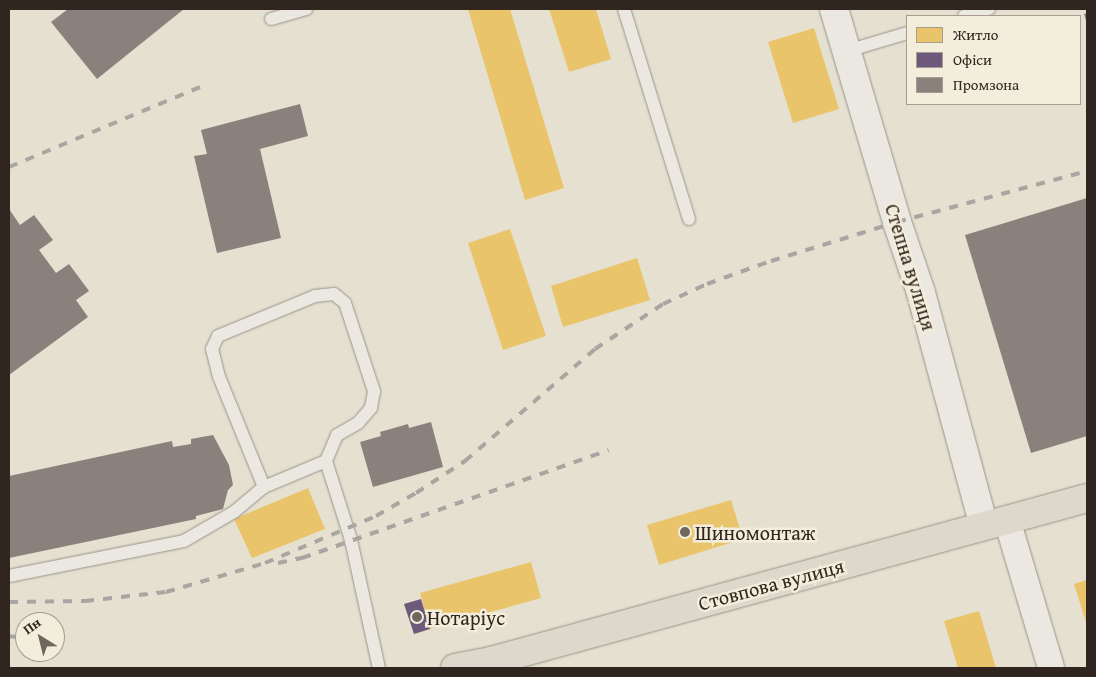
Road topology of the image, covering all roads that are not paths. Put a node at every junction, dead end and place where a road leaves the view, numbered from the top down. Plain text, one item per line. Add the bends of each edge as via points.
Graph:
1 (307, 9) edge
2 (624, 9) edge
3 (834, 9) edge
4 (990, 9) edge
5 (968, 15) edge
6 (271, 20) dead end
7 (906, 33) edge
8 (847, 51) junction
9 (689, 219) dead end
10 (326, 461) junction
11 (264, 487) junction
12 (1087, 498) edge
13 (995, 523) junction
14 (9, 576) edge
15 (379, 668) edge
16 (455, 668) edge
17 (1051, 668) edge

1 - 6 lane
2 - 9 lane
3 - 8 main road, Степна вулиця
4 - 5 lane
7 - 8 lane
8 - 13 main road, Степна вулиця via 897,222
10 - 11 lane
10 - 11 lane via 336,435 358,423 371,408 374,391 346,303 334,294 315,296 218,336 212,349 219,377
10 - 15 lane via 351,540
11 - 14 lane via 234,512 184,541
12 - 13 main road, Стовпова вулиця
13 - 16 main road, Стовпова вулиця via 491,661
13 - 17 street, Степна вулиця

